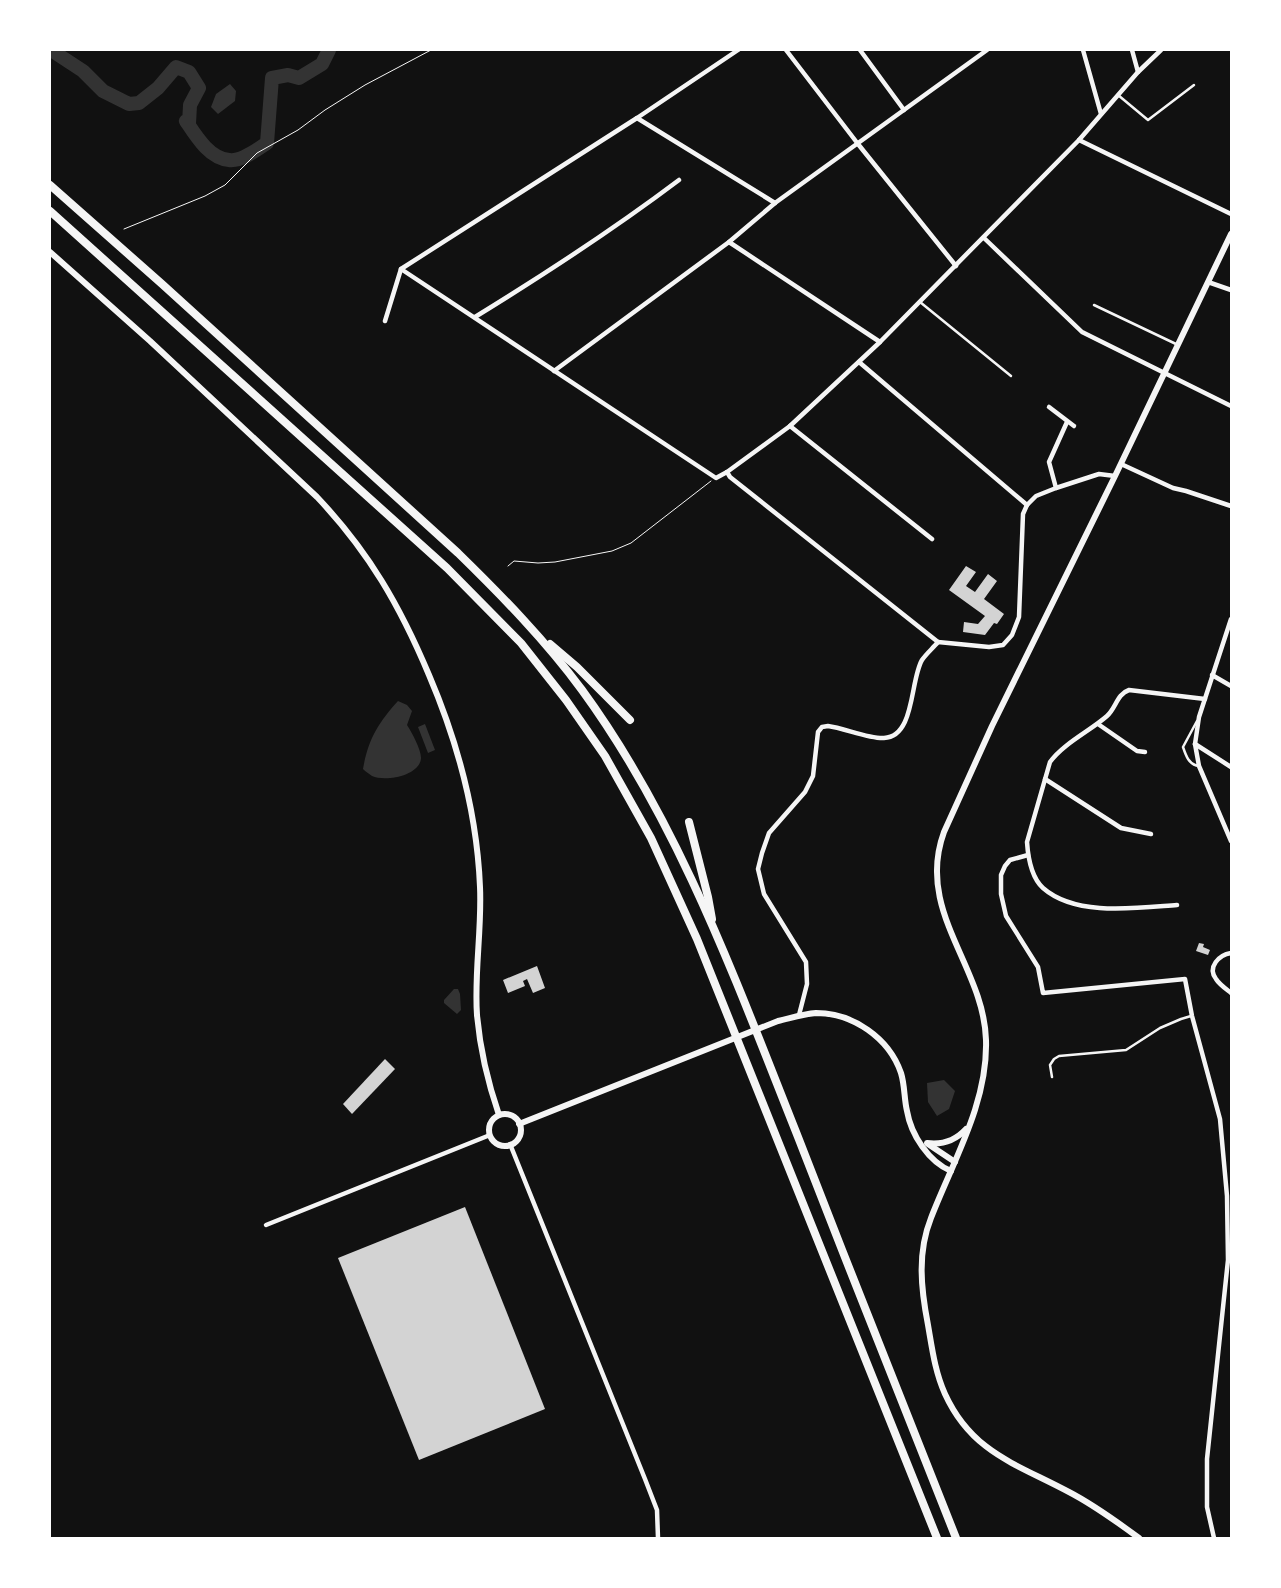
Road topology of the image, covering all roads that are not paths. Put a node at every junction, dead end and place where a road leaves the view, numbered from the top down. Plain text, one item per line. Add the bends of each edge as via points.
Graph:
1 (738, 50) edge
2 (786, 50) edge
3 (860, 50) edge
4 (987, 50) edge
5 (1083, 50) edge
6 (1132, 50) edge
7 (1162, 50) edge
8 (1138, 72) junction
9 (1194, 85) dead end
10 (1117, 94) junction
11 (904, 110) junction
12 (1101, 114) junction
13 (637, 118) junction
14 (1079, 140) junction
15 (858, 144) junction
16 (679, 180) dead end
17 (50, 185) edge
18 (776, 203) junction
19 (50, 211) edge
20 (1231, 214) edge
21 (1231, 234) edge
22 (984, 238) junction
23 (729, 242) junction
24 (50, 252) edge
25 (956, 266) junction
26 (401, 269) junction
27 (1208, 282) junction
28 (1231, 290) edge
29 (920, 302) junction
30 (1094, 305) dead end
31 (475, 317) junction
32 (385, 322) dead end
33 (880, 342) junction
34 (1178, 345) junction
35 (858, 362) junction
36 (554, 370) junction
37 (1165, 372) junction
38 (1011, 376) dead end
39 (1231, 406) edge
40 (1049, 407) dead end
41 (1067, 422) junction
42 (790, 426) junction
43 (1074, 426) dead end
44 (1121, 464) junction
45 (727, 472) junction
46 (1115, 476) junction
47 (1056, 488) junction
48 (1027, 505) junction
49 (1231, 506) edge
50 (932, 539) dead end
51 (1231, 619) edge
52 (535, 631) junction
53 (938, 642) junction
54 (1212, 674) junction
55 (1231, 686) edge
56 (1204, 699) junction
57 (1199, 718) junction
58 (630, 720) dead end
59 (1098, 724) junction
60 (1196, 744) junction
61 (1144, 752) dead end
62 (1199, 766) junction
63 (1231, 767) edge
64 (1045, 779) junction
65 (689, 822) dead end
66 (1151, 834) dead end
67 (1231, 841) edge
68 (1028, 855) junction
69 (1177, 905) dead end
70 (714, 931) junction
71 (1231, 953) edge
72 (1231, 993) edge
73 (799, 1015) junction
74 (1192, 1016) junction
75 (1052, 1076) dead end
76 (499, 1115) junction
77 (970, 1122) junction
78 (519, 1124) junction
79 (490, 1135) junction
80 (918, 1138) junction
81 (927, 1143) junction
82 (510, 1144) junction
83 (954, 1162) junction
84 (951, 1171) junction
85 (266, 1225) dead end
86 (658, 1538) edge
87 (937, 1538) edge
88 (956, 1538) edge
89 (1139, 1538) edge
90 (1214, 1538) edge

1 - 13 street
2 - 15 street
3 - 11 street
4 - 11 street
5 - 12 street
6 - 8 street
7 - 8 street
8 - 10 street
9 - 10 lane via 1148,120
10 - 12 street
11 - 15 street
12 - 14 street
13 - 18 street
13 - 26 street
14 - 20 street
14 - 22 street
15 - 18 street
15 - 25 street
16 - 31 street via 556,266
17 - 52 highway via 458,553
18 - 23 street
19 - 87 highway via 486,606 521,643 605,756 651,838 697,939
21 - 27 main road
22 - 25 street
22 - 37 street via 1082,332
23 - 33 street
23 - 36 street
24 - 76 main road via 317,497 363,552 398,606 447,718 471,806 480,889 477,1014
25 - 29 street
26 - 31 street
26 - 32 street
27 - 28 street
27 - 34 main road
29 - 33 street
29 - 38 lane
30 - 34 lane
31 - 36 street
33 - 35 street
34 - 37 main road
35 - 42 street
35 - 48 street
36 - 45 street via 716,478
37 - 39 street
37 - 44 main road
40 - 41 street
41 - 43 street
41 - 47 street via 1049,462
42 - 45 street
42 - 50 street
44 - 46 main road
44 - 49 street via 1173,488
45 - 53 street
46 - 47 street via 1099,474
46 - 77 main road via 992,726 938,847 939,897 981,1007 986,1030 984,1070
47 - 48 street via 1036,496
48 - 53 street via 1019,617 1012,635 1003,645 994,646
51 - 54 street
52 - 58 highway
52 - 70 highway via 582,690 646,790
53 - 73 street via 922,660 907,720 898,733 883,739 822,726 816,740 813,776 805,792 765,842 758,869 761,886 806,962 807,984
54 - 55 street
54 - 56 street
56 - 57 street
56 - 59 street via 1129,690
57 - 60 street
57 - 62 lane via 1183,748 1186,758
59 - 61 street via 1137,751
59 - 64 street via 1057,752
60 - 62 street
60 - 63 street
62 - 67 street
64 - 66 street via 1121,828
64 - 68 street via 1027,842
65 - 70 highway
68 - 69 street via 1042,887 1061,899 1098,908
68 - 74 street via 1010,860 1005,866 1001,875 1001,894 1006,916 1038,967 1043,994 1185,979
70 - 88 highway
71 - 72 street via 1217,958 1212,969 1214,978
73 - 78 main road
73 - 80 main road via 816,1013 842,1017 859,1024 879,1039 898,1065 908,1118
74 - 75 lane via 1160,1028 1126,1050 1059,1056 1050,1065
74 - 90 street via 1220,1120 1229,1233 1207,1459 1207,1507
76 - 78 main road via 511,1115
76 - 79 main road via 491,1123
77 - 81 main road via 955,1138 944,1143
77 - 83 main road
78 - 82 main road via 520,1135
79 - 82 main road via 497,1143
79 - 85 street
80 - 81 main road
80 - 84 main road via 932,1159
81 - 83 main road
82 - 86 street via 657,1510
83 - 84 main road
84 - 89 main road via 927,1229 921,1273 936,1370 950,1404 971,1433 997,1456 1080,1498

